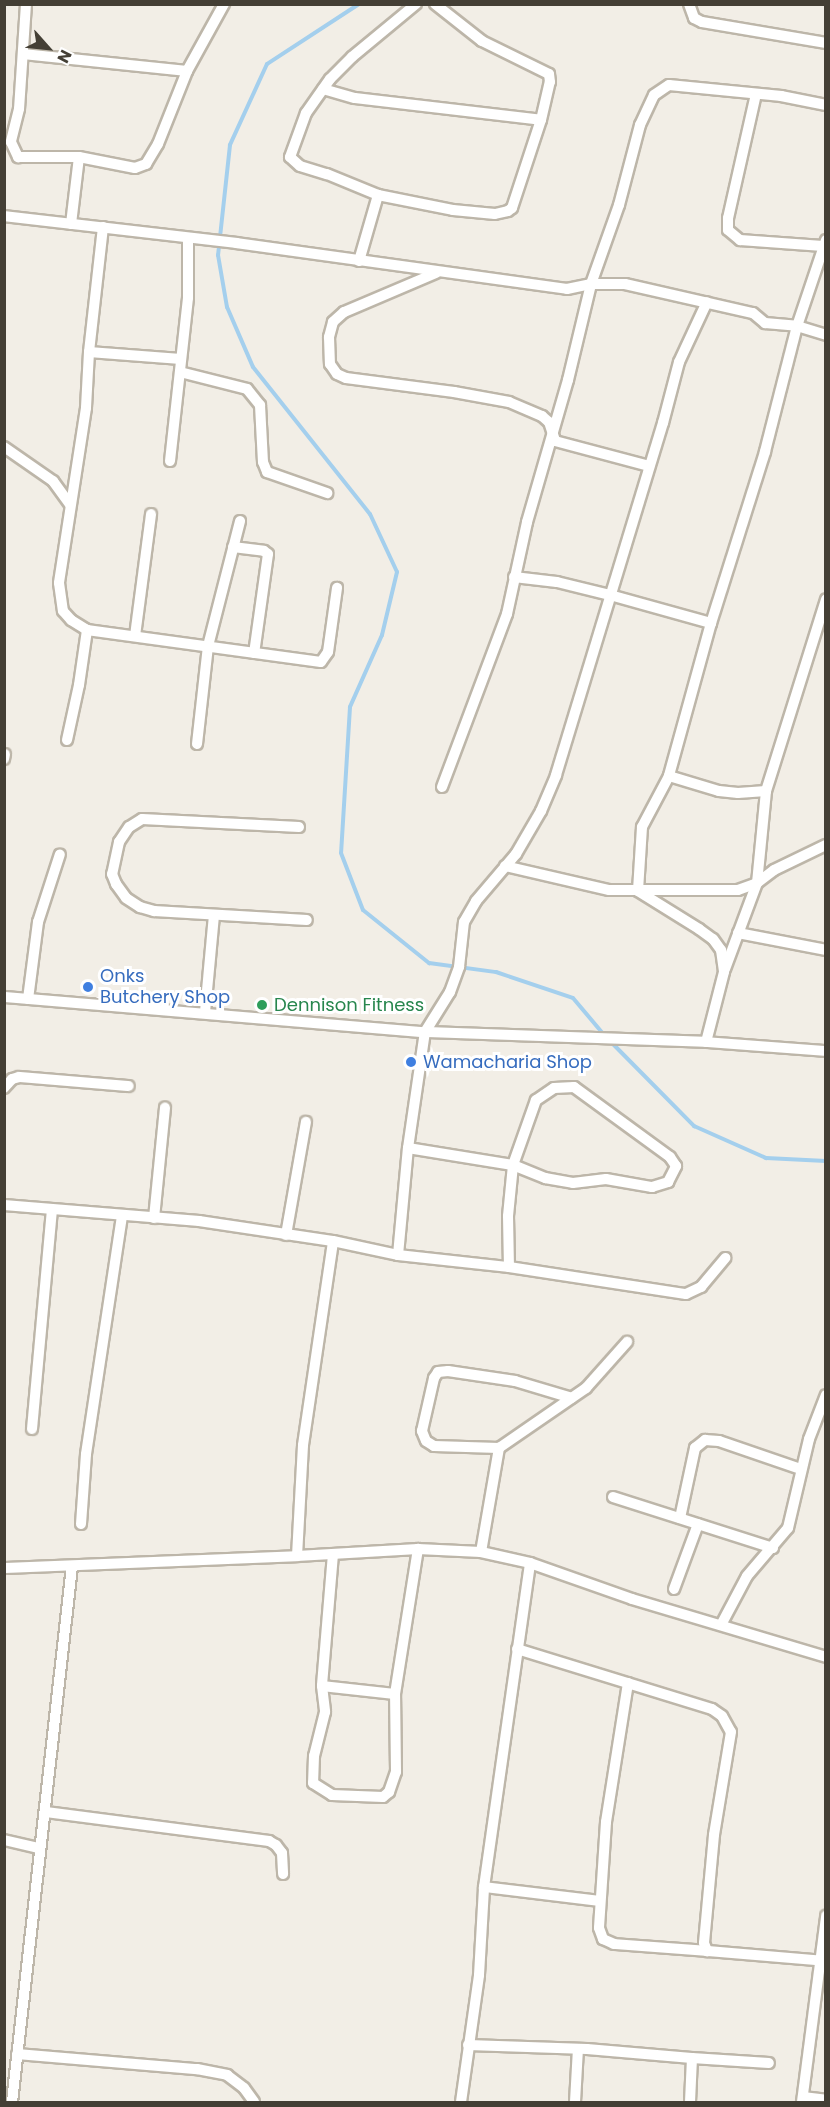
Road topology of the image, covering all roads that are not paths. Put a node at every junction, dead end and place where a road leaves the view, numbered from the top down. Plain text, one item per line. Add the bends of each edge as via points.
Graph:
1 (26, 4) edge
2 (224, 4) edge
3 (416, 4) edge
4 (435, 4) edge
5 (689, 4) edge
6 (825, 43) edge
7 (23, 54) junction
8 (187, 71) junction
9 (323, 89) junction
10 (756, 94) junction
11 (825, 105) edge
12 (541, 120) junction
13 (79, 157) junction
14 (378, 195) junction
15 (4, 216) edge
16 (71, 224) junction
17 (103, 227) junction
18 (188, 240) junction
19 (824, 243) edge
20 (359, 261) junction
21 (436, 273) junction
22 (591, 284) junction
23 (707, 302) junction
24 (797, 326) junction
25 (825, 335) edge
26 (89, 352) junction
27 (181, 359) junction
28 (180, 372) junction
29 (551, 434) junction
30 (4, 447) edge
31 (170, 461) dead end
32 (649, 466) junction
33 (327, 493) dead end
34 (70, 504) junction
35 (151, 514) dead end
36 (240, 521) dead end
37 (233, 547) junction
38 (514, 578) junction
39 (337, 588) dead end
40 (610, 595) junction
41 (825, 599) edge
42 (711, 623) junction
43 (87, 630) junction
44 (135, 636) junction
45 (208, 646) junction
46 (254, 653) junction
47 (67, 740) dead end
48 (197, 744) dead end
49 (5, 754) edge
50 (4, 759) edge
51 (669, 776) junction
52 (442, 787) dead end
53 (766, 791) junction
54 (298, 827) dead end
55 (825, 845) edge
56 (60, 854) dead end
57 (505, 866) junction
58 (757, 883) junction
59 (638, 891) junction
60 (214, 915) junction
61 (307, 920) dead end
62 (738, 933) junction
63 (825, 950) edge
64 (724, 972) junction
65 (4, 997) edge
66 (28, 999) junction
67 (206, 1012) junction
68 (425, 1032) junction
69 (706, 1042) junction
70 (825, 1051) edge
71 (129, 1086) dead end
72 (4, 1089) edge
73 (165, 1108) dead end
74 (306, 1122) dead end
75 (408, 1148) junction
76 (513, 1165) junction
77 (4, 1205) edge
78 (52, 1210) junction
79 (122, 1216) junction
80 (154, 1218) junction
81 (286, 1235) junction
82 (333, 1241) junction
83 (398, 1255) junction
84 (725, 1258) dead end
85 (509, 1267) junction
86 (627, 1342) dead end
87 (825, 1395) edge
88 (572, 1398) junction
89 (32, 1429) dead end
90 (499, 1448) junction
91 (801, 1469) junction
92 (613, 1497) dead end
93 (680, 1518) junction
94 (81, 1524) dead end
95 (698, 1524) junction
96 (773, 1548) junction
97 (418, 1549) junction
98 (482, 1552) junction
99 (333, 1554) junction
100 (297, 1556) junction
101 (530, 1563) junction
102 (72, 1566) junction
103 (4, 1568) edge
104 (674, 1589) dead end
105 (721, 1625) junction
106 (517, 1650) junction
107 (825, 1657) edge
108 (628, 1683) junction
109 (322, 1686) junction
110 (395, 1694) junction
111 (46, 1812) junction
112 (4, 1840) edge
113 (40, 1848) junction
114 (283, 1874) dead end
115 (484, 1887) junction
116 (600, 1900) junction
117 (825, 1916) edge
118 (708, 1950) junction
119 (822, 1961) edge
120 (468, 2045) junction
121 (578, 2049) junction
122 (18, 2054) junction
123 (692, 2058) junction
124 (769, 2063) dead end
125 (803, 2100) edge
126 (825, 2100) edge
127 (12, 2103) edge
128 (254, 2103) edge
129 (461, 2103) edge
130 (574, 2103) edge
131 (690, 2103) edge

1 - 7 street
2 - 8 street
3 - 9 street via 352,57
4 - 12 street via 482,41 549,74
5 - 6 street via 694,18 702,22
7 - 8 street
7 - 13 street via 16,129 11,142 18,157
8 - 13 street via 146,164 135,168
9 - 12 street via 355,98
9 - 14 street via 293,142 291,161
10 - 11 street
10 - 19 street via 728,230 740,240
10 - 22 street via 669,85 654,95 640,125 619,205
12 - 14 street via 508,211 495,214 453,210
13 - 16 street
14 - 20 street
15 - 16 street
16 - 17 street
17 - 18 street
17 - 26 street
18 - 20 street
18 - 27 street via 188,298
19 - 24 street
20 - 21 street
21 - 22 street via 567,289
21 - 29 street via 344,312 333,322 330,364 337,374 508,402 542,416 549,422
22 - 23 street via 634,285
22 - 29 street
23 - 24 street via 753,313 765,323
23 - 32 street via 679,362
24 - 25 street
24 - 42 street via 765,453
26 - 27 street
26 - 34 street via 86,408
27 - 28 street
28 - 31 street
28 - 33 street via 247,389 260,405 267,472
29 - 32 street via 555,441 568,446
29 - 38 street
30 - 34 street via 53,481
32 - 40 street
34 - 43 street via 60,598 63,611
35 - 44 street
36 - 37 street
37 - 45 street
37 - 46 street via 268,554
38 - 40 street via 557,582
38 - 52 street via 507,614
39 - 46 street via 328,652 321,662
40 - 42 street
40 - 57 street via 556,775 542,811
41 - 53 street
42 - 51 street
43 - 44 street
43 - 47 street
44 - 45 street
45 - 46 street
45 - 48 street
49 - 50 street
51 - 53 street via 719,791
51 - 59 street via 642,827
53 - 58 street
54 - 60 street via 142,819 129,827 120,842 112,873 126,898 153,911
55 - 58 street via 774,870
56 - 66 street via 38,922
57 - 59 street via 609,890
57 - 68 street via 464,922 459,967 450,992
58 - 59 street via 738,890
58 - 62 street
59 - 64 street via 713,939 721,950
60 - 61 street
60 - 67 street
62 - 63 street
62 - 64 street
64 - 69 street
65 - 66 street
66 - 67 street
67 - 68 street
68 - 69 street
68 - 75 street
69 - 70 street
71 - 72 street via 19,1077
73 - 80 street
74 - 81 street
75 - 76 street
75 - 83 street
76 - 76 street via 536,1100 554,1088 574,1087 670,1157 676,1166 668,1182 652,1187 606,1179 573,1183 545,1178
76 - 85 street
77 - 78 street
78 - 79 street
78 - 89 street
79 - 80 street
79 - 94 street via 87,1454
80 - 81 street
81 - 82 street
82 - 83 street
82 - 100 street via 303,1445
83 - 85 street
84 - 85 street via 701,1287 686,1294
86 - 88 street via 600,1375
87 - 91 street
88 - 90 street
88 - 90 street via 515,1382 438,1372 422,1431 426,1441 434,1446
90 - 98 street
91 - 93 street via 705,1440 695,1448
91 - 96 street via 788,1528
92 - 93 street
93 - 95 street
95 - 96 street
95 - 104 street
96 - 105 street via 747,1576
97 - 98 street
97 - 99 street
97 - 110 street
98 - 101 street
99 - 100 street
99 - 109 street
100 - 102 street
101 - 105 street
101 - 106 street
102 - 103 street
102 - 111 street
105 - 107 street
106 - 108 street
106 - 115 street
108 - 116 street via 606,1822
108 - 118 street via 712,1709 722,1716 731,1732 704,1926
109 - 110 street
109 - 110 street via 325,1712 314,1756 313,1783 342,1796 383,1797 389,1792 396,1772
111 - 113 street
111 - 114 street via 269,1841 282,1852
112 - 113 street
113 - 122 street
115 - 116 street
115 - 120 street via 479,1975
116 - 118 street via 599,1928 603,1939 636,1947
117 - 119 street
118 - 119 street
119 - 125 street
120 - 121 street
120 - 129 street
121 - 123 street
121 - 130 street
122 - 127 street
122 - 128 street via 227,2074
123 - 124 street
123 - 131 street
125 - 126 street

